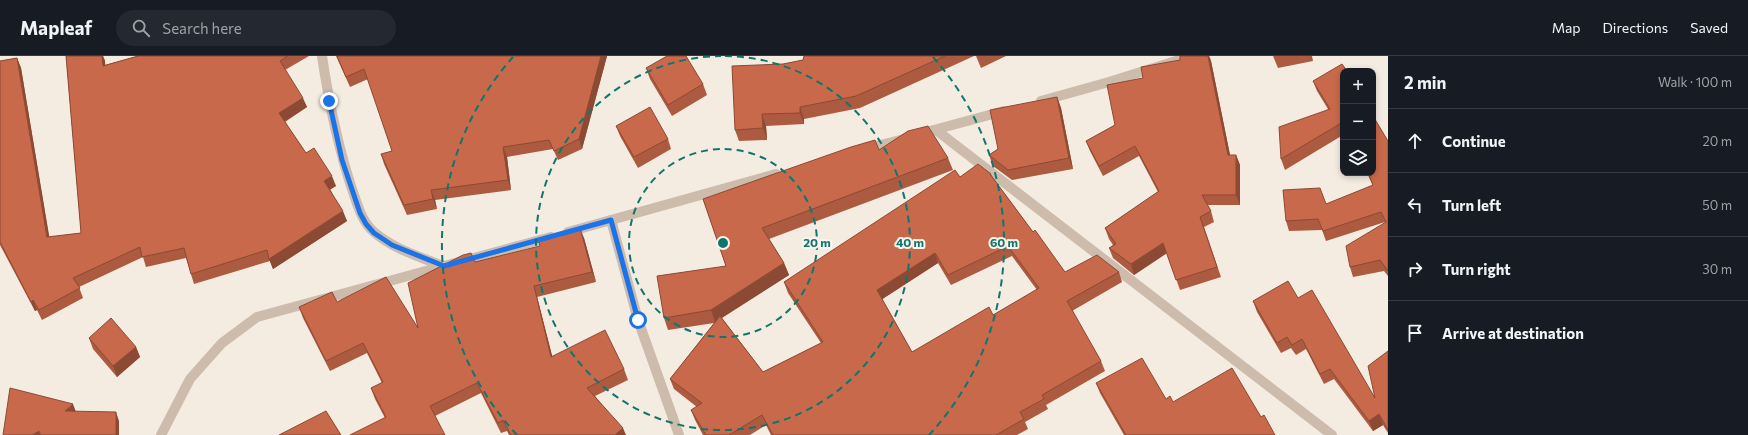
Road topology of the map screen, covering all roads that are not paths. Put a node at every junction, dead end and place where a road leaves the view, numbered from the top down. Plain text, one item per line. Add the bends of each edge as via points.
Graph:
1 (322, 56) edge
2 (1192, 56) edge
3 (1034, 103) edge
4 (1011, 109) edge
5 (936, 130) junction
6 (852, 153) edge
7 (784, 172) edge
8 (611, 220) junction
9 (444, 266) junction
10 (161, 435) edge
11 (679, 435) edge
12 (1332, 435) edge

1 - 9 street via 342,160 366,224 392,245
2 - 3 street
4 - 5 street
5 - 6 street
5 - 12 street
7 - 8 street
8 - 9 street
8 - 11 street via 638,320
9 - 10 street via 257,317 222,343 190,379

